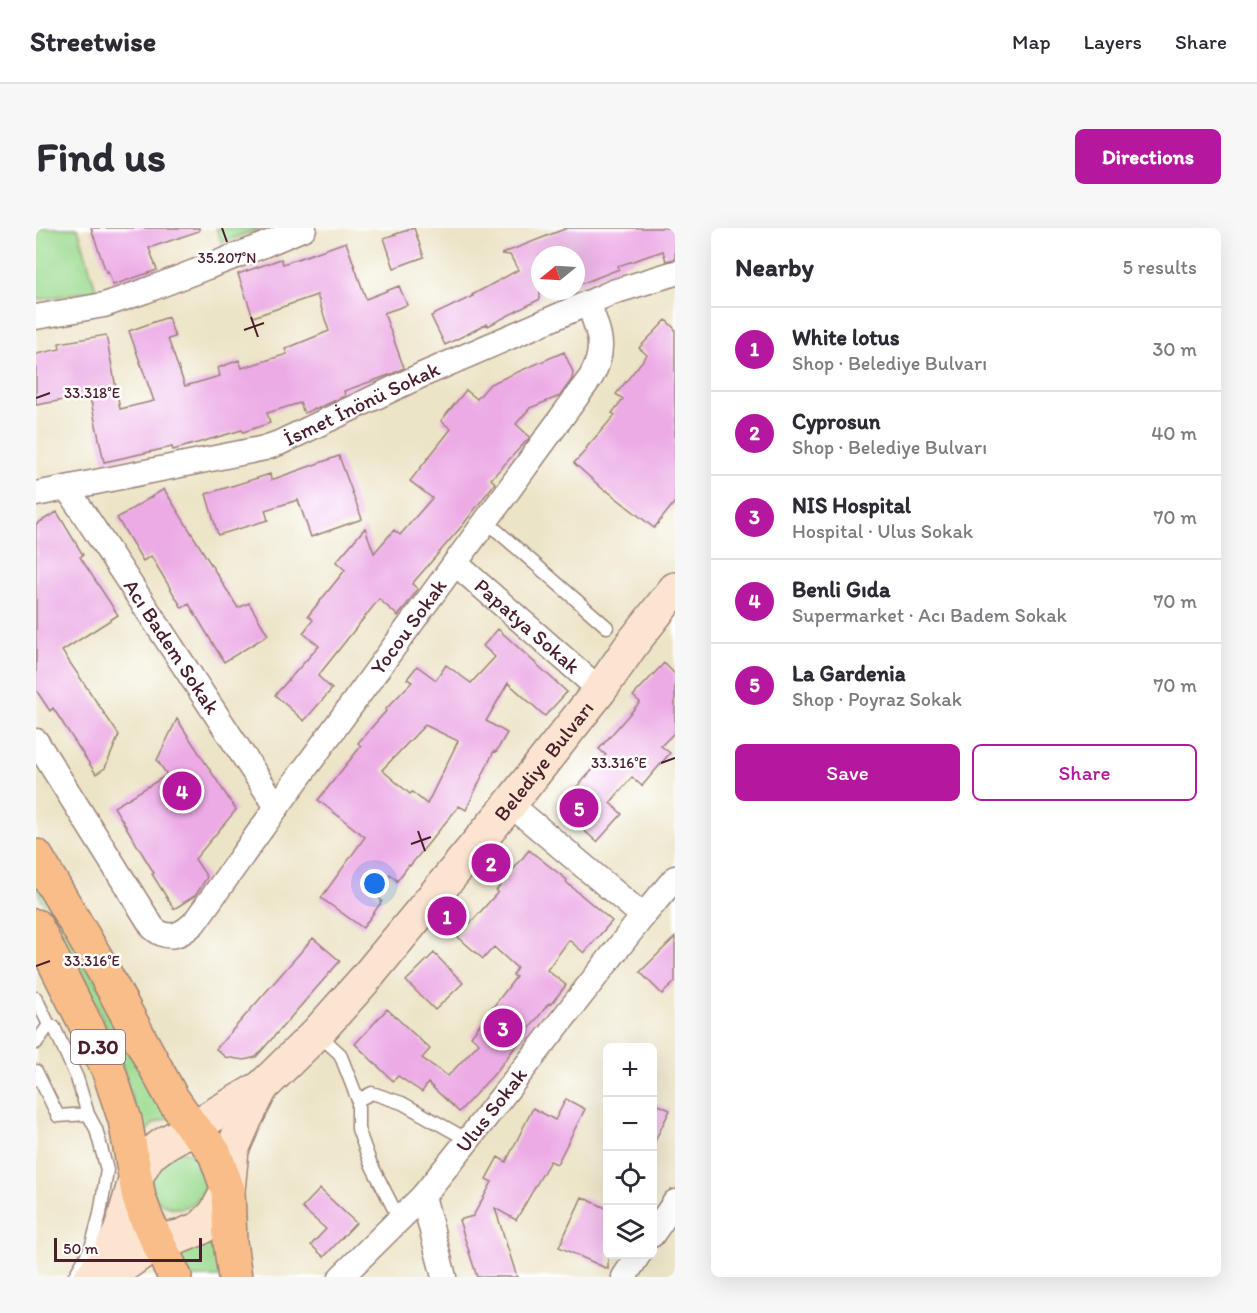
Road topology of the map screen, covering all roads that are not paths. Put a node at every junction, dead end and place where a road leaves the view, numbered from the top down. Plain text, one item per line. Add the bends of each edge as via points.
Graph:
1 (304, 228) edge
2 (675, 273) edge
3 (588, 303) junction
4 (36, 317) edge
5 (67, 488) junction
6 (36, 494) edge
7 (486, 520) junction
8 (454, 563) junction
9 (675, 589) edge
10 (608, 627) dead end
11 (600, 690) junction
12 (36, 741) edge
13 (510, 804) junction
14 (277, 807) junction
15 (36, 856) edge
16 (675, 878) edge
17 (643, 916) junction
18 (36, 926) edge
19 (36, 998) edge
20 (49, 1025) junction
21 (317, 1033) junction
22 (36, 1042) edge
23 (36, 1071) edge
24 (262, 1087) junction
25 (358, 1100) junction
26 (88, 1114) junction
27 (193, 1128) junction
28 (468, 1140) junction
29 (136, 1177) junction
30 (228, 1190) junction
31 (423, 1196) junction
32 (675, 1202) edge
33 (399, 1219) junction
34 (657, 1227) edge
35 (158, 1241) junction
36 (636, 1259) edge
37 (74, 1277) edge
38 (91, 1277) edge
39 (107, 1277) edge
40 (112, 1277) edge
41 (133, 1277) edge
42 (175, 1277) edge
43 (235, 1277) edge
44 (341, 1277) edge
45 (444, 1277) edge
46 (624, 1277) edge

1 - 4 street via 104,305
2 - 3 street, İsmet İnönü Sokak
3 - 5 street, İsmet İnönü Sokak via 266,448
3 - 7 street, Yocou Sokak via 600,337 598,364
5 - 6 street, İsmet İnönü Sokak
5 - 14 street, Acı Badem Sokak
7 - 8 street, Yocou Sokak
7 - 10 lane
8 - 11 street, Papatya Sokak
8 - 14 street, Yocou Sokak
9 - 11 main road, Belediye Bulvarı
11 - 13 main road, Belediye Bulvarı
12 - 14 street, Yocou Sokak via 153,928 165,935 177,935 194,923
13 - 17 street
13 - 21 main road, Belediye Bulvarı
15 - 27 highway, D.30 via 172,1098
16 - 17 street, Ulus Sokak
17 - 28 street, Ulus Sokak
18 - 29 highway, D.30 via 108,1069
19 - 20 lane
20 - 22 lane
20 - 26 lane via 54,1027 77,1078
21 - 24 main road, Belediye Bulvarı
21 - 25 lane via 340,1054
23 - 26 lane via 58,1116
24 - 27 main road, Belediye Bulvarı
24 - 30 main road, Belediye Bulvarı via 232,1150
25 - 28 lane via 372,1093 402,1103
25 - 33 lane via 358,1129
26 - 37 lane via 96,1129 106,1170 91,1248
27 - 29 main road, Belediye Bulvarı via 148,1156
27 - 30 highway, D.30 via 215,1154
28 - 31 street, Ulus Sokak
29 - 35 highway, D.30 via 139,1198
29 - 38 main road, Belediye Bulvarı via 120,1232
30 - 35 main road, Belediye Bulvarı via 215,1214 201,1228 179,1238
30 - 43 highway, D.30
31 - 33 street, Ulus Sokak
31 - 45 street
32 - 34 street
33 - 44 street, Ulus Sokak
35 - 39 main road
35 - 42 highway, D.30
36 - 46 street
40 - 41 street

